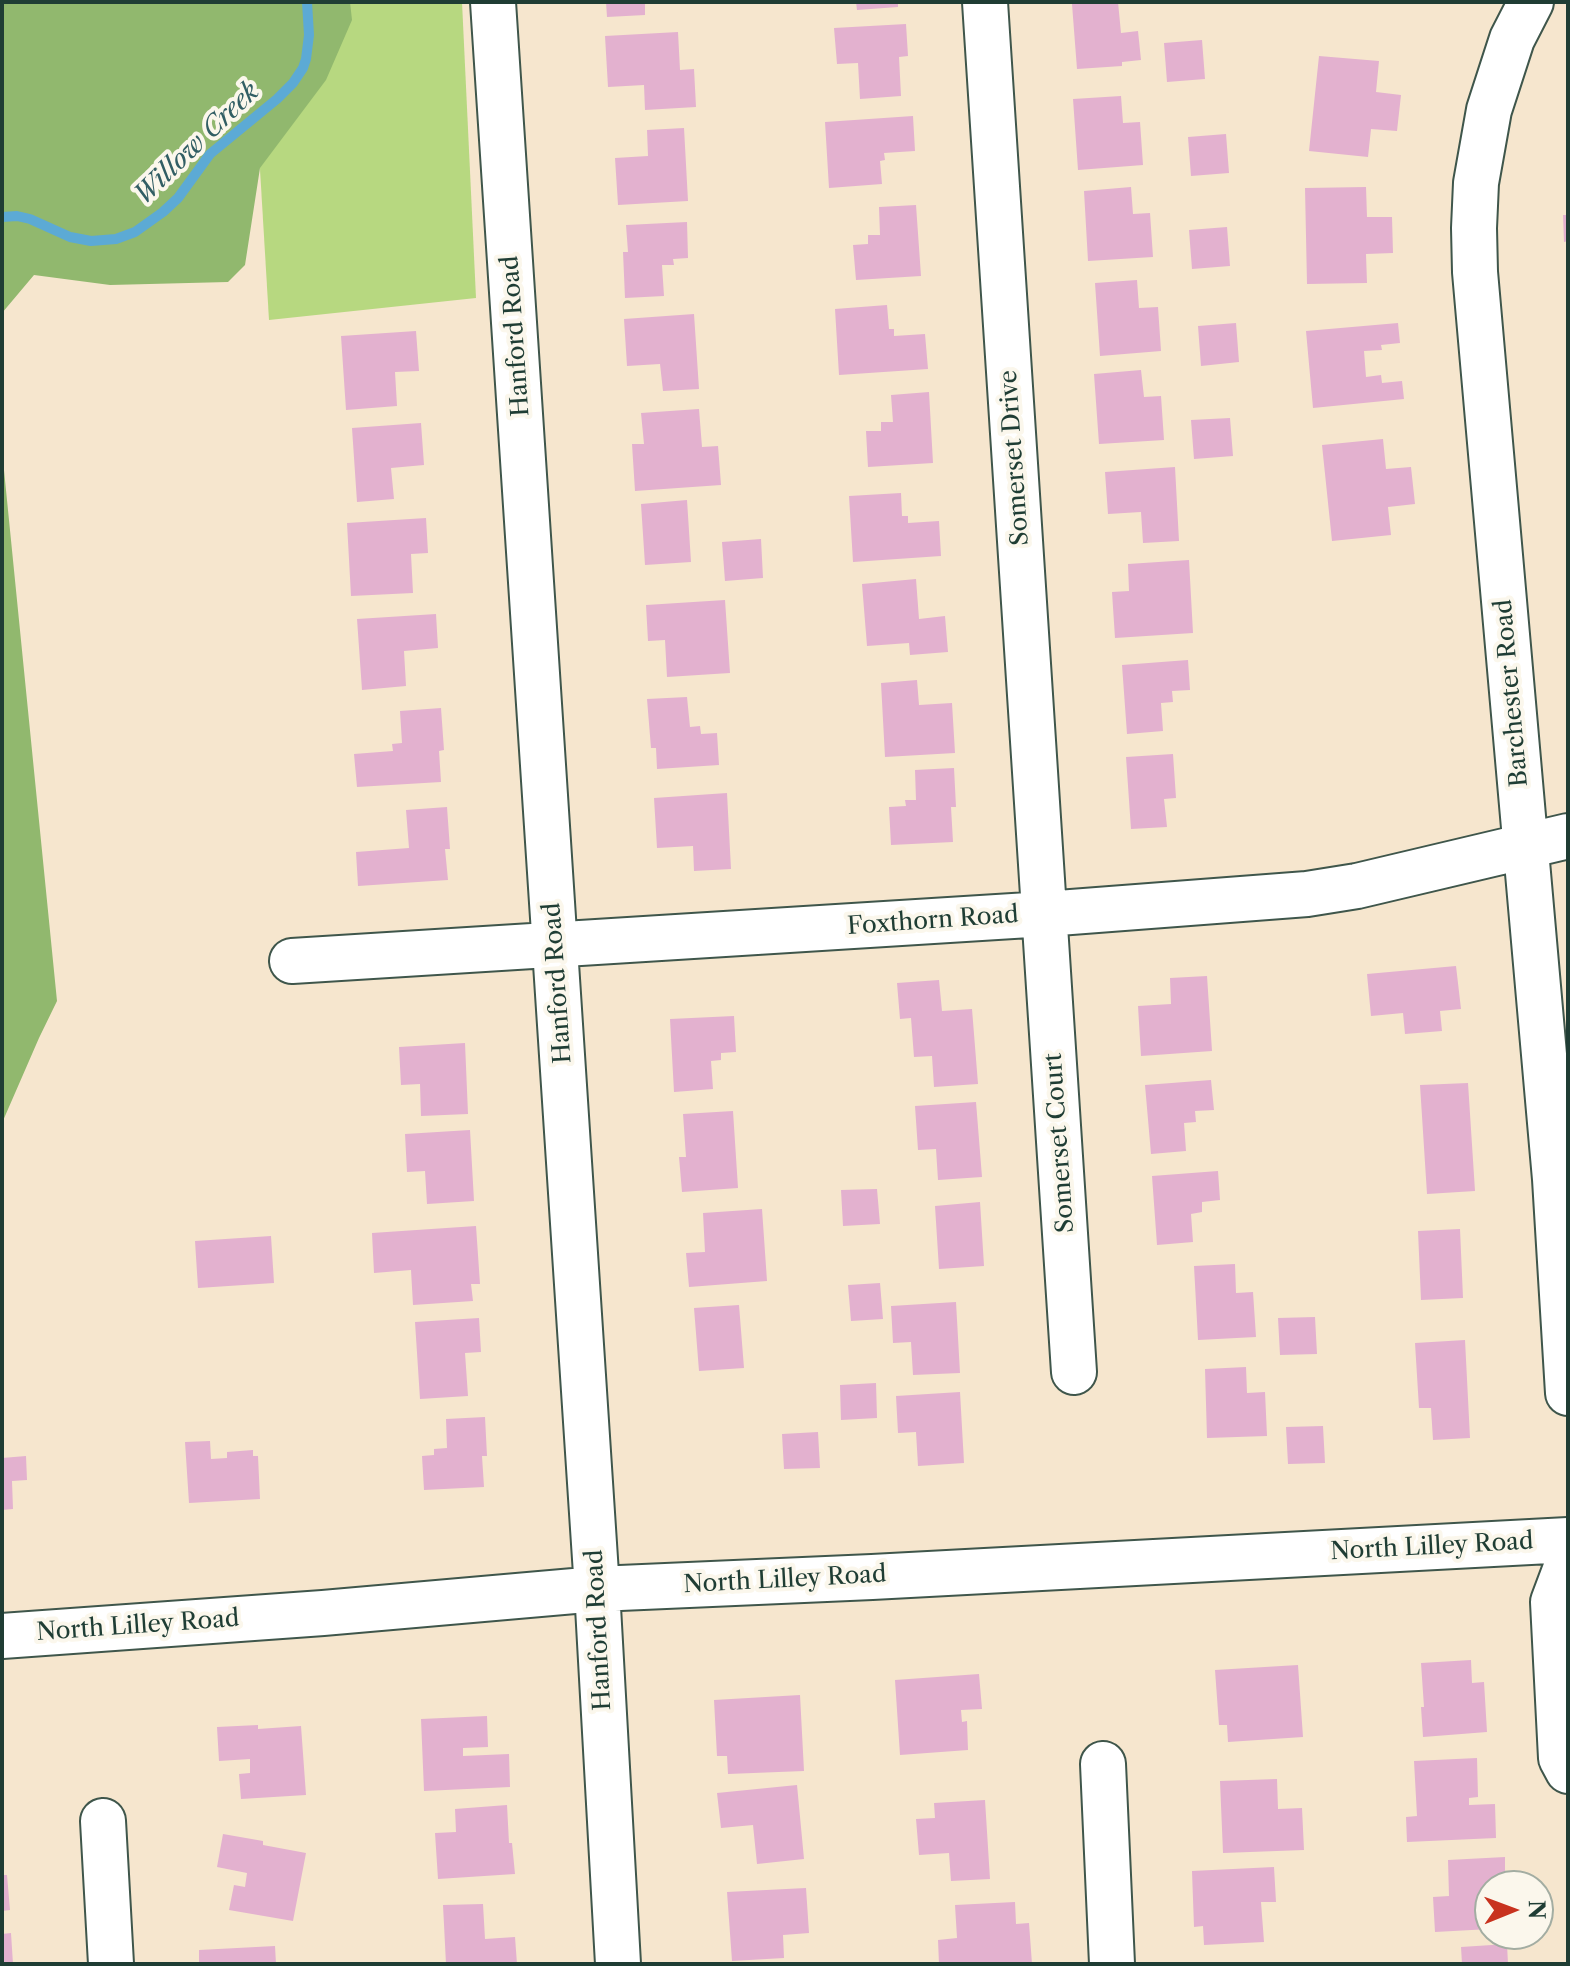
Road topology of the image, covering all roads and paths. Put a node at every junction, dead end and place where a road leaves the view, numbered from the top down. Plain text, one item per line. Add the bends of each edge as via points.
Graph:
1 (493, 2) edge
2 (985, 2) edge
3 (1531, 2) edge
4 (1568, 836) edge
5 (1526, 846) junction
6 (1045, 914) junction
7 (556, 946) junction
8 (292, 961) dead end
9 (1074, 1372) dead end
10 (1568, 1393) edge
11 (1568, 1540) edge
12 (1568, 1562) edge
13 (597, 1589) junction
14 (2, 1636) edge
15 (1103, 1764) dead end
16 (1568, 1771) edge
17 (103, 1821) dead end
18 (111, 1964) edge
19 (618, 1964) edge
20 (1112, 1964) edge

1 - 7 street, Hanford Road
2 - 6 street, Somerset Drive
3 - 5 street, Barchester Road via 1512,39 1489,110 1474,228
4 - 5 street, Foxthorn Road
5 - 6 street, Foxthorn Road via 1307,894
5 - 10 street, Barchester Road
6 - 7 street, Foxthorn Road
6 - 9 street, Somerset Court
7 - 8 street, Foxthorn Road
7 - 13 street, Hanford Road
11 - 13 street, North Lilley Road
12 - 16 street via 1553,1602 1561,1758
13 - 14 street, North Lilley Road
13 - 19 street, Hanford Road
15 - 20 street
17 - 18 street

